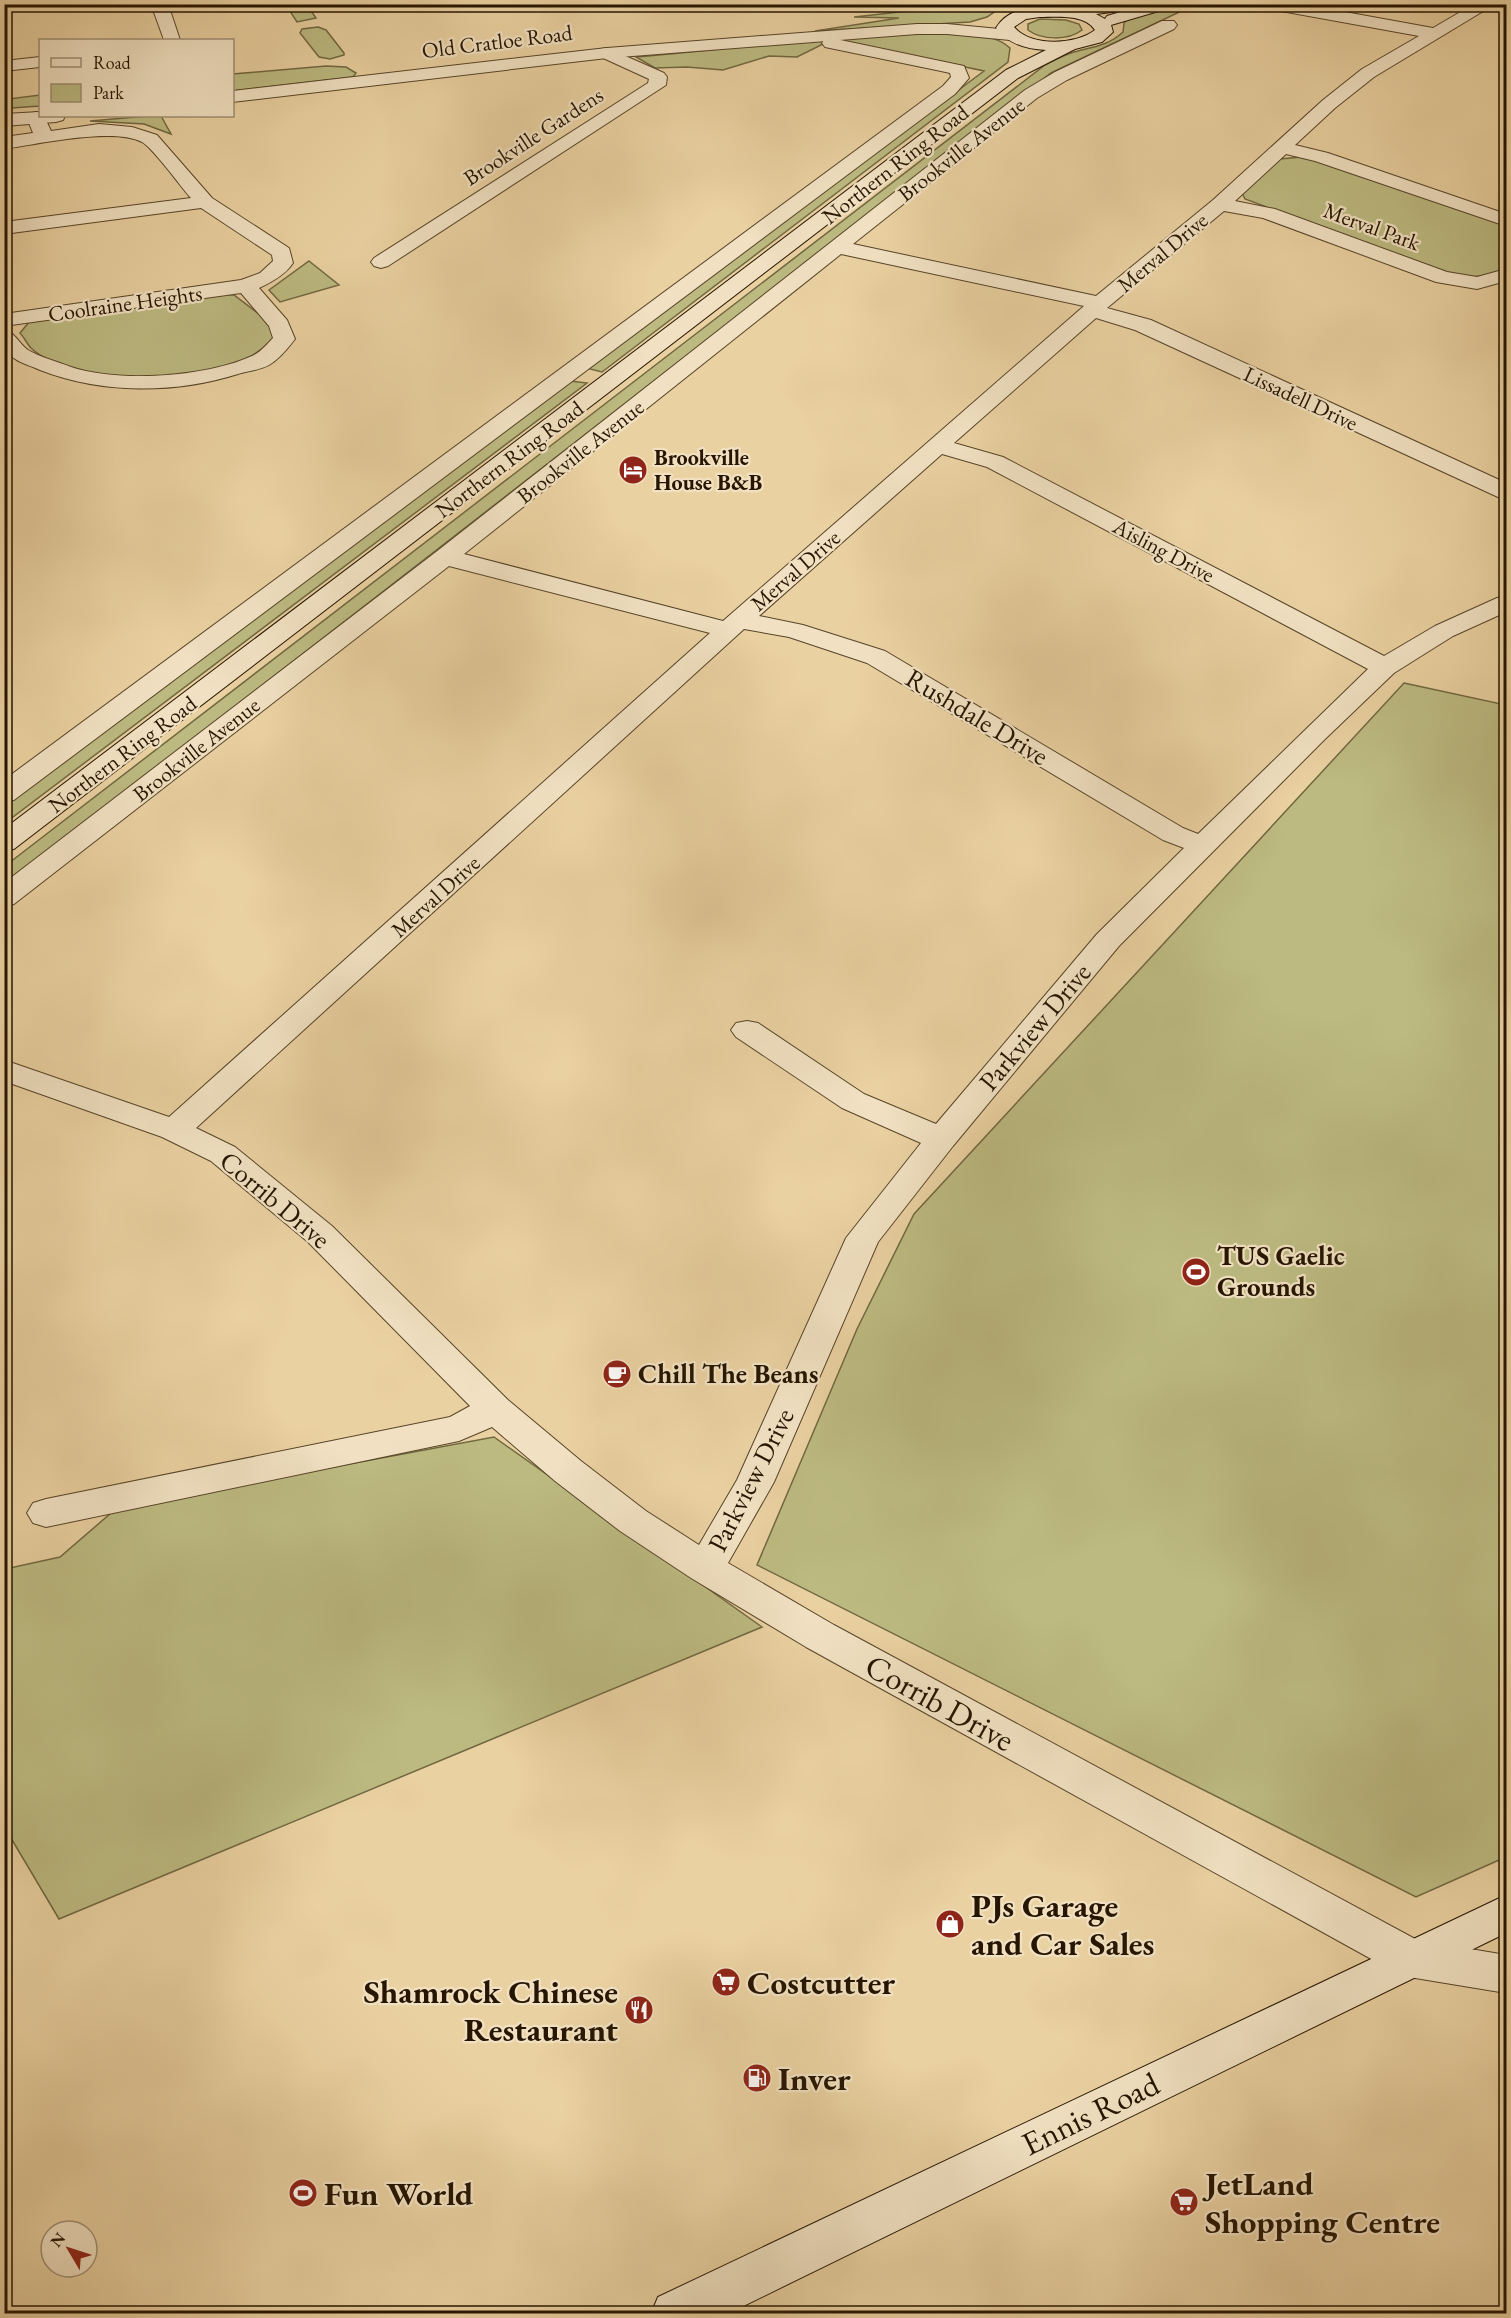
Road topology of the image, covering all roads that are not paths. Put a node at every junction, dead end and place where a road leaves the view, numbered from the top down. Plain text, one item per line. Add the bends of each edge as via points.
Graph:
1 (159, 4) edge
2 (1134, 4) edge
3 (1270, 4) edge
4 (1487, 4) edge
5 (1062, 12) junction
6 (1166, 15) edge
7 (1103, 26) junction
8 (1014, 32) junction
9 (1436, 34) junction
10 (172, 39) edge
11 (831, 43) dead end
12 (1070, 45) junction
13 (607, 53) junction
14 (39, 62) edge
15 (4, 66) edge
16 (1012, 74) junction
17 (234, 97) edge
18 (46, 117) edge
19 (36, 118) junction
20 (4, 120) edge
21 (44, 137) junction
22 (4, 143) edge
23 (1280, 147) junction
24 (205, 202) junction
25 (1220, 204) junction
26 (1506, 220) edge
27 (4, 228) edge
28 (838, 247) junction
29 (381, 262) dead end
30 (1506, 275) edge
31 (246, 286) junction
32 (1096, 307) junction
33 (4, 320) edge
34 (4, 336) edge
35 (937, 445) junction
36 (1506, 492) edge
37 (445, 557) junction
38 (1506, 603) edge
39 (734, 625) junction
40 (1386, 667) junction
41 (4, 794) edge
42 (4, 843) edge
43 (1202, 845) junction
44 (4, 898) edge
45 (747, 1030) dead end
46 (4, 1070) edge
47 (174, 1130) junction
48 (941, 1139) junction
49 (495, 1409) junction
50 (46, 1513) dead end
51 (705, 1568) junction
52 (1506, 1913) edge
53 (1409, 1958) junction
54 (1506, 1974) edge
55 (675, 2313) edge

1 - 10 street
2 - 5 street
3 - 9 street
4 - 9 street, Merval Drive
5 - 7 street via 1088,17
5 - 8 street via 1027,14
6 - 7 street via 1117,18
6 - 28 street, Brookville Avenue via 1031,94
7 - 12 street via 1104,32 1098,38
8 - 12 street, Old Cratloe Road via 1045,45
8 - 13 street, Old Cratloe Road via 873,32
8 - 16 street via 1028,50
9 - 23 street, Merval Drive via 1368,73
11 - 41 street via 944,66 958,70 960,78 949,90
12 - 16 street
13 - 17 street, Old Cratloe Road
13 - 29 street, Brookville Gardens via 658,76 657,85
14 - 15 street
16 - 42 street, Northern Ring Road
18 - 19 street
19 - 20 street
19 - 21 street
21 - 22 street, Coolraine Heights
21 - 24 street, Coolraine Heights via 99,130 150,139
23 - 25 street, Merval Drive
23 - 26 street, Merval Park via 1321,157
24 - 27 street
24 - 31 street, Coolraine Heights via 282,252 283,263 267,277
25 - 30 street, Merval Park via 1268,213 1443,278 1478,283
25 - 32 street, Merval Drive
28 - 32 street, Lissadell Drive
28 - 37 street, Brookville Avenue
31 - 33 street, Coolraine Heights
31 - 34 street, Coolraine Heights via 279,325 284,339 262,360 207,377 163,382 95,379 20,354
32 - 35 street, Merval Drive
32 - 36 street, Lissadell Drive
35 - 39 street, Merval Drive
35 - 40 street, Aisling Drive via 995,462
37 - 39 street, Rushdale Drive
37 - 44 street, Brookville Avenue
38 - 40 street, Parkview Drive via 1444,631
39 - 43 street, Rushdale Drive via 794,630 876,657 1173,834
39 - 47 street, Merval Drive
40 - 43 street, Parkview Drive
43 - 48 street, Parkview Drive via 1108,940
45 - 48 street via 853,1101
46 - 47 street, Corrib Drive
47 - 49 street, Corrib Drive via 223,1154 320,1234
48 - 51 street, Parkview Drive via 863,1238 755,1482
49 - 50 street via 459,1428
49 - 51 street, Corrib Drive via 633,1521
51 - 53 street, Corrib Drive via 819,1636
52 - 53 street, Ennis Road
53 - 54 street, Corrib Drive
53 - 55 street, Ennis Road

